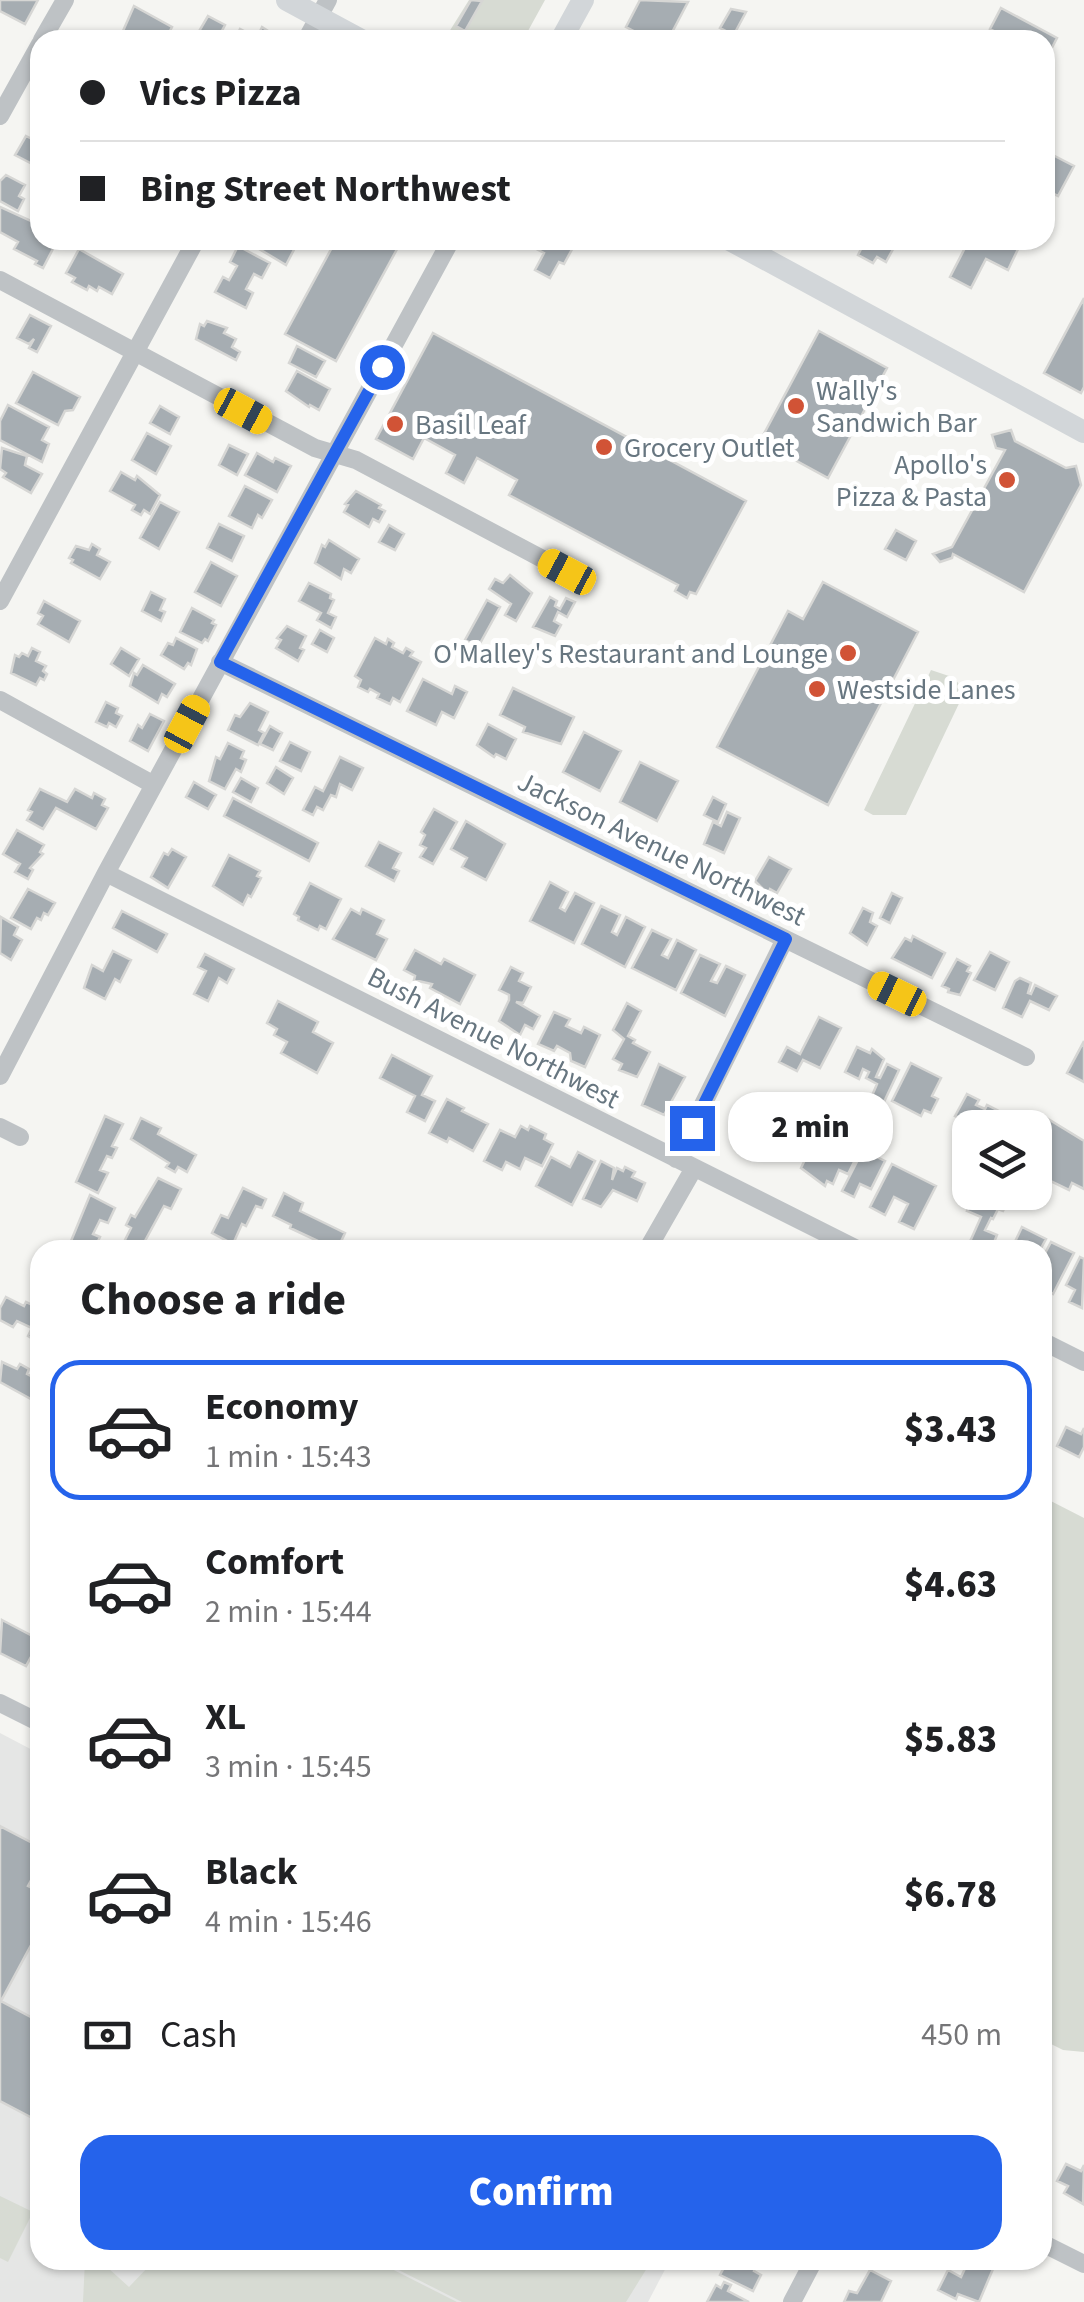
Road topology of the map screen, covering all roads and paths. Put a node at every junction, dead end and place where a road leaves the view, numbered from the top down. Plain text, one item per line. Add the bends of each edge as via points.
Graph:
1 (65, 0) edge
2 (287, 0) edge
3 (583, 0) edge
4 (323, 8) edge
5 (48, 30) edge
6 (349, 30) edge
7 (566, 30) edge
8 (30, 62) edge
9 (0, 116) edge
10 (191, 250) edge
11 (446, 250) edge
12 (748, 250) edge
13 (0, 280) edge
14 (134, 353) junction
15 (1084, 432) edge
16 (334, 454) junction
17 (567, 572) dead end
18 (0, 602) edge
19 (220, 662) junction
20 (0, 700) edge
21 (154, 785) junction
22 (106, 872) junction
23 (786, 939) junction
24 (1026, 1057) dead end
25 (0, 1076) edge
26 (0, 1127) edge
27 (20, 1137) dead end
28 (676, 1159) junction
29 (694, 1168) junction
30 (653, 1240) edge
31 (839, 1240) edge
32 (1052, 1346) edge
33 (1084, 1362) edge
34 (0, 1703) edge
35 (30, 1718) edge
36 (1052, 2248) edge
37 (1084, 2264) edge
38 (809, 2270) edge
39 (792, 2302) edge

1 - 5 street
2 - 4 main road
3 - 7 main road
4 - 6 main road
8 - 9 street
10 - 14 street
11 - 16 street
12 - 15 main road
13 - 14 street
14 - 16 street
14 - 18 street
16 - 17 street
16 - 19 street
19 - 21 street
19 - 23 street, Jackson Avenue Northwest
20 - 21 street
21 - 22 street
22 - 25 street
22 - 28 street, Bush Avenue Northwest
23 - 24 street, Jackson Avenue Northwest
23 - 28 street
26 - 27 street
28 - 29 street, Bush Avenue Northwest
29 - 30 street
29 - 31 street, Bush Avenue Northwest
32 - 33 street
34 - 35 street
36 - 37 street
38 - 39 street

